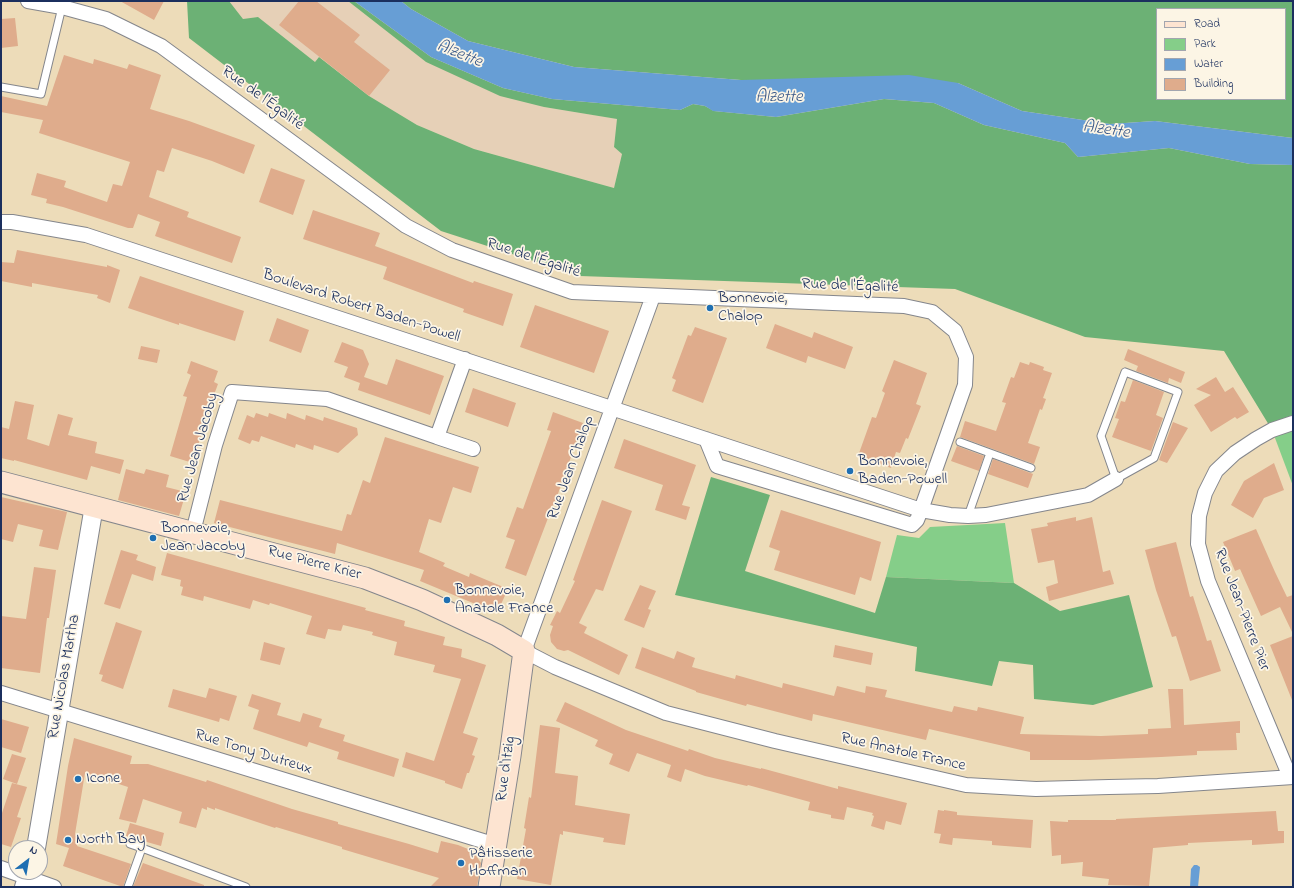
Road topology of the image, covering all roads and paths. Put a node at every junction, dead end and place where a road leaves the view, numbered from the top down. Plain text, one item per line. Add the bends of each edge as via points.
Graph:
1 (28, 1) edge
2 (62, 7) junction
3 (1, 86) edge
4 (1, 222) edge
5 (653, 296) junction
6 (465, 360) junction
7 (612, 408) junction
8 (1293, 423) edge
9 (437, 437) junction
10 (706, 439) junction
11 (960, 442) dead end
12 (472, 448) dead end
13 (990, 453) junction
14 (1031, 468) dead end
15 (1116, 479) junction
16 (1, 482) edge
17 (94, 506) junction
18 (922, 510) junction
19 (968, 516) junction
20 (193, 532) junction
21 (524, 651) junction
22 (1, 693) edge
23 (59, 711) junction
24 (1291, 777) edge
25 (37, 840) edge
26 (130, 844) dead end
27 (496, 845) junction
28 (142, 848) junction
29 (30, 880) edge
30 (54, 887) edge
31 (128, 887) edge
32 (246, 887) edge
33 (489, 887) edge

1 - 2 street, Rue de l'Égalité
2 - 3 lane via 41,94
2 - 5 street, Rue de l'Égalité via 106,19 161,46 406,226 452,250 572,292
4 - 6 street, Boulevard Robert Baden-Powell via 86,235
5 - 7 street, Rue Jean Chalop
5 - 18 street, Rue de l'Égalité via 904,306 932,312 955,331 966,357 965,386
6 - 7 street, Boulevard Robert Baden-Powell
6 - 9 street
7 - 10 street, Boulevard Robert Baden-Powell
7 - 21 street, Rue Jean Chalop
8 - 24 street, Rue Jean-Pierre Pier via 1256,439 1235,453 1216,471 1205,493 1199,516 1198,544 1208,581
9 - 12 street, Rue Jean Jacoby
9 - 20 street, Rue Jean Jacoby via 327,399 232,392 214,445
10 - 18 street, Boulevard Robert Baden-Powell
10 - 18 street via 717,466 912,525
11 - 13 lane
13 - 14 lane
13 - 19 lane
15 - 15 lane via 1154,458 1178,392 1125,372 1101,436
15 - 19 street, Boulevard Robert Baden-Powell via 1088,494 986,515
16 - 17 main road, Rue Pierre Krier
17 - 20 main road, Rue Pierre Krier
17 - 23 street, Rue Nicolas Martha
18 - 19 street, Boulevard Robert Baden-Powell
20 - 21 main road, Rue Pierre Krier via 365,578 422,600
21 - 24 street, Rue Anatole France via 555,667 666,713 774,741 966,785 1036,789 1109,788
21 - 27 main road, Rue d'Itzig
22 - 23 street, Rue Tony Dutreux
23 - 25 street, Rue Nicolas Martha
23 - 27 street, Rue Tony Dutreux
26 - 28 lane
27 - 33 main road, Rue d'Itzig
28 - 31 lane
28 - 32 lane
29 - 30 street

